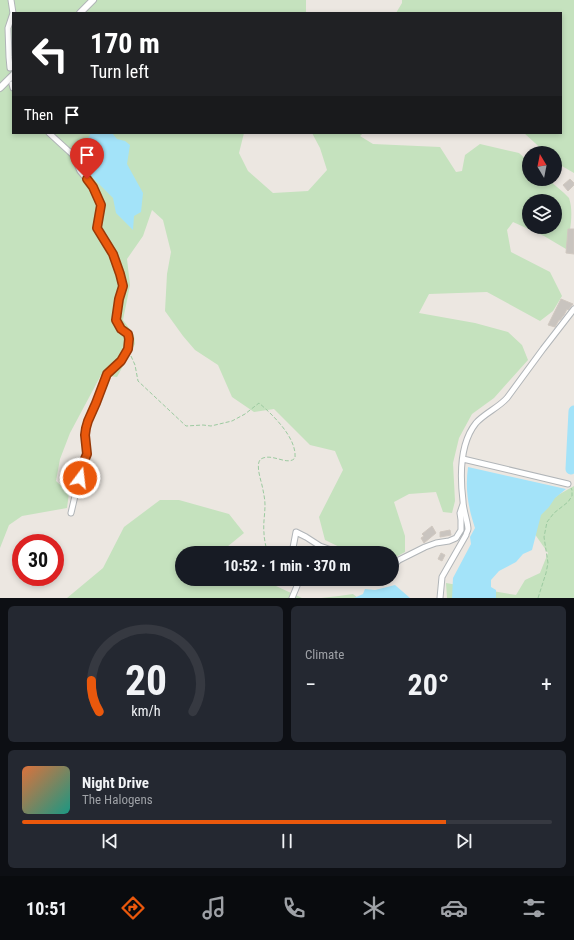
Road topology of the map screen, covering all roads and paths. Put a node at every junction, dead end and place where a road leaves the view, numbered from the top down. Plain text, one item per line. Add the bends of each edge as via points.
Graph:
1 (11, 0) edge
2 (93, 0) edge
3 (13, 12) edge
4 (81, 12) edge
5 (12, 16) edge
6 (10, 68) dead end
7 (12, 76) edge
8 (0, 88) edge
9 (52, 134) edge
10 (574, 309) edge
11 (128, 349) junction
12 (463, 459) junction
13 (568, 484) joint
14 (463, 503) junction
15 (71, 513) dead end
16 (266, 546) edge
17 (293, 546) edge
18 (320, 546) edge
19 (399, 561) edge
20 (297, 586) edge
21 (292, 598) edge
22 (440, 598) edge
23 (538, 598) edge

1 - 3 street
2 - 4 street
5 - 6 street via 8,28
7 - 8 street
9 - 11 street via 73,155 101,205 97,228 113,254 120,274 123,286 116,320 121,329 128,334
10 - 12 street via 502,404 488,412 476,424 468,438
11 - 15 street via 121,361 107,374 88,421 85,435 87,454
11 - 16 path via 138,381 186,426 211,426 232,421 259,403 289,434 296,452 293,461 264,457 258,463 265,503
12 - 13 street
12 - 14 street
13 - 23 path via 572,496 547,522 544,537 548,563
14 - 19 street via 460,513 461,530 456,538 425,547
14 - 22 street via 468,529 442,577
17 - 18 street via 296,532
20 - 21 street

